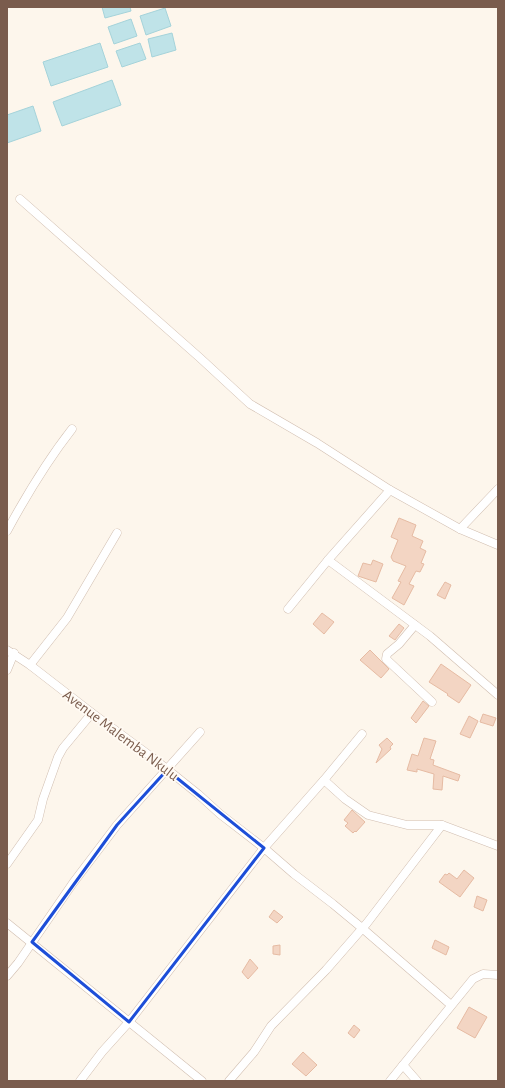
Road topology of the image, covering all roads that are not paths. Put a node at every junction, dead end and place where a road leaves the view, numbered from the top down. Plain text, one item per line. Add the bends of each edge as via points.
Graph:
1 (20, 199) dead end
2 (72, 429) dead end
3 (498, 489) edge
4 (390, 490) junction
5 (460, 529) junction
6 (7, 531) edge
7 (117, 533) dead end
8 (498, 545) edge
9 (328, 560) junction
10 (288, 609) dead end
11 (415, 625) junction
12 (10, 652) edge
13 (30, 665) junction
14 (7, 670) edge
15 (498, 695) edge
16 (432, 702) dead end
17 (92, 713) junction
18 (200, 732) dead end
19 (362, 734) dead end
20 (167, 770) junction
21 (324, 780) junction
22 (442, 825) junction
23 (498, 846) edge
24 (264, 848) junction
25 (7, 864) edge
26 (7, 923) edge
27 (362, 928) junction
28 (32, 942) junction
29 (498, 975) edge
30 (7, 976) edge
31 (451, 1005) junction
32 (129, 1022) junction
33 (403, 1065) junction
34 (80, 1081) edge
35 (202, 1081) edge
36 (229, 1081) edge
37 (390, 1081) edge
38 (417, 1081) edge

1 - 4 street via 250,404
2 - 6 street via 44,468
3 - 5 street
4 - 5 street
4 - 9 street
5 - 8 street
7 - 13 street via 67,618
9 - 10 street
9 - 11 street
11 - 15 street
11 - 16 street via 387,654 386,659
12 - 13 street, Avenue Malemba Nkulu
12 - 14 street
13 - 17 street, Avenue Malemba Nkulu
17 - 20 street, Avenue Malemba Nkulu
17 - 25 street via 58,756 42,799 38,820
18 - 20 street
19 - 21 street
20 - 24 street, Avenue Malemba Nkulu
20 - 28 street via 118,825
21 - 22 street via 368,815 407,825
21 - 24 street
22 - 23 street
22 - 27 street
24 - 27 street, Avenue Malemba Nkulu
24 - 32 street
26 - 28 street
27 - 31 street, Avenue Malemba Nkulu
27 - 36 street via 271,1026 254,1052
28 - 30 street
28 - 32 street
29 - 31 street via 479,975
31 - 33 street
32 - 34 street
32 - 35 street
33 - 37 street
33 - 38 street

